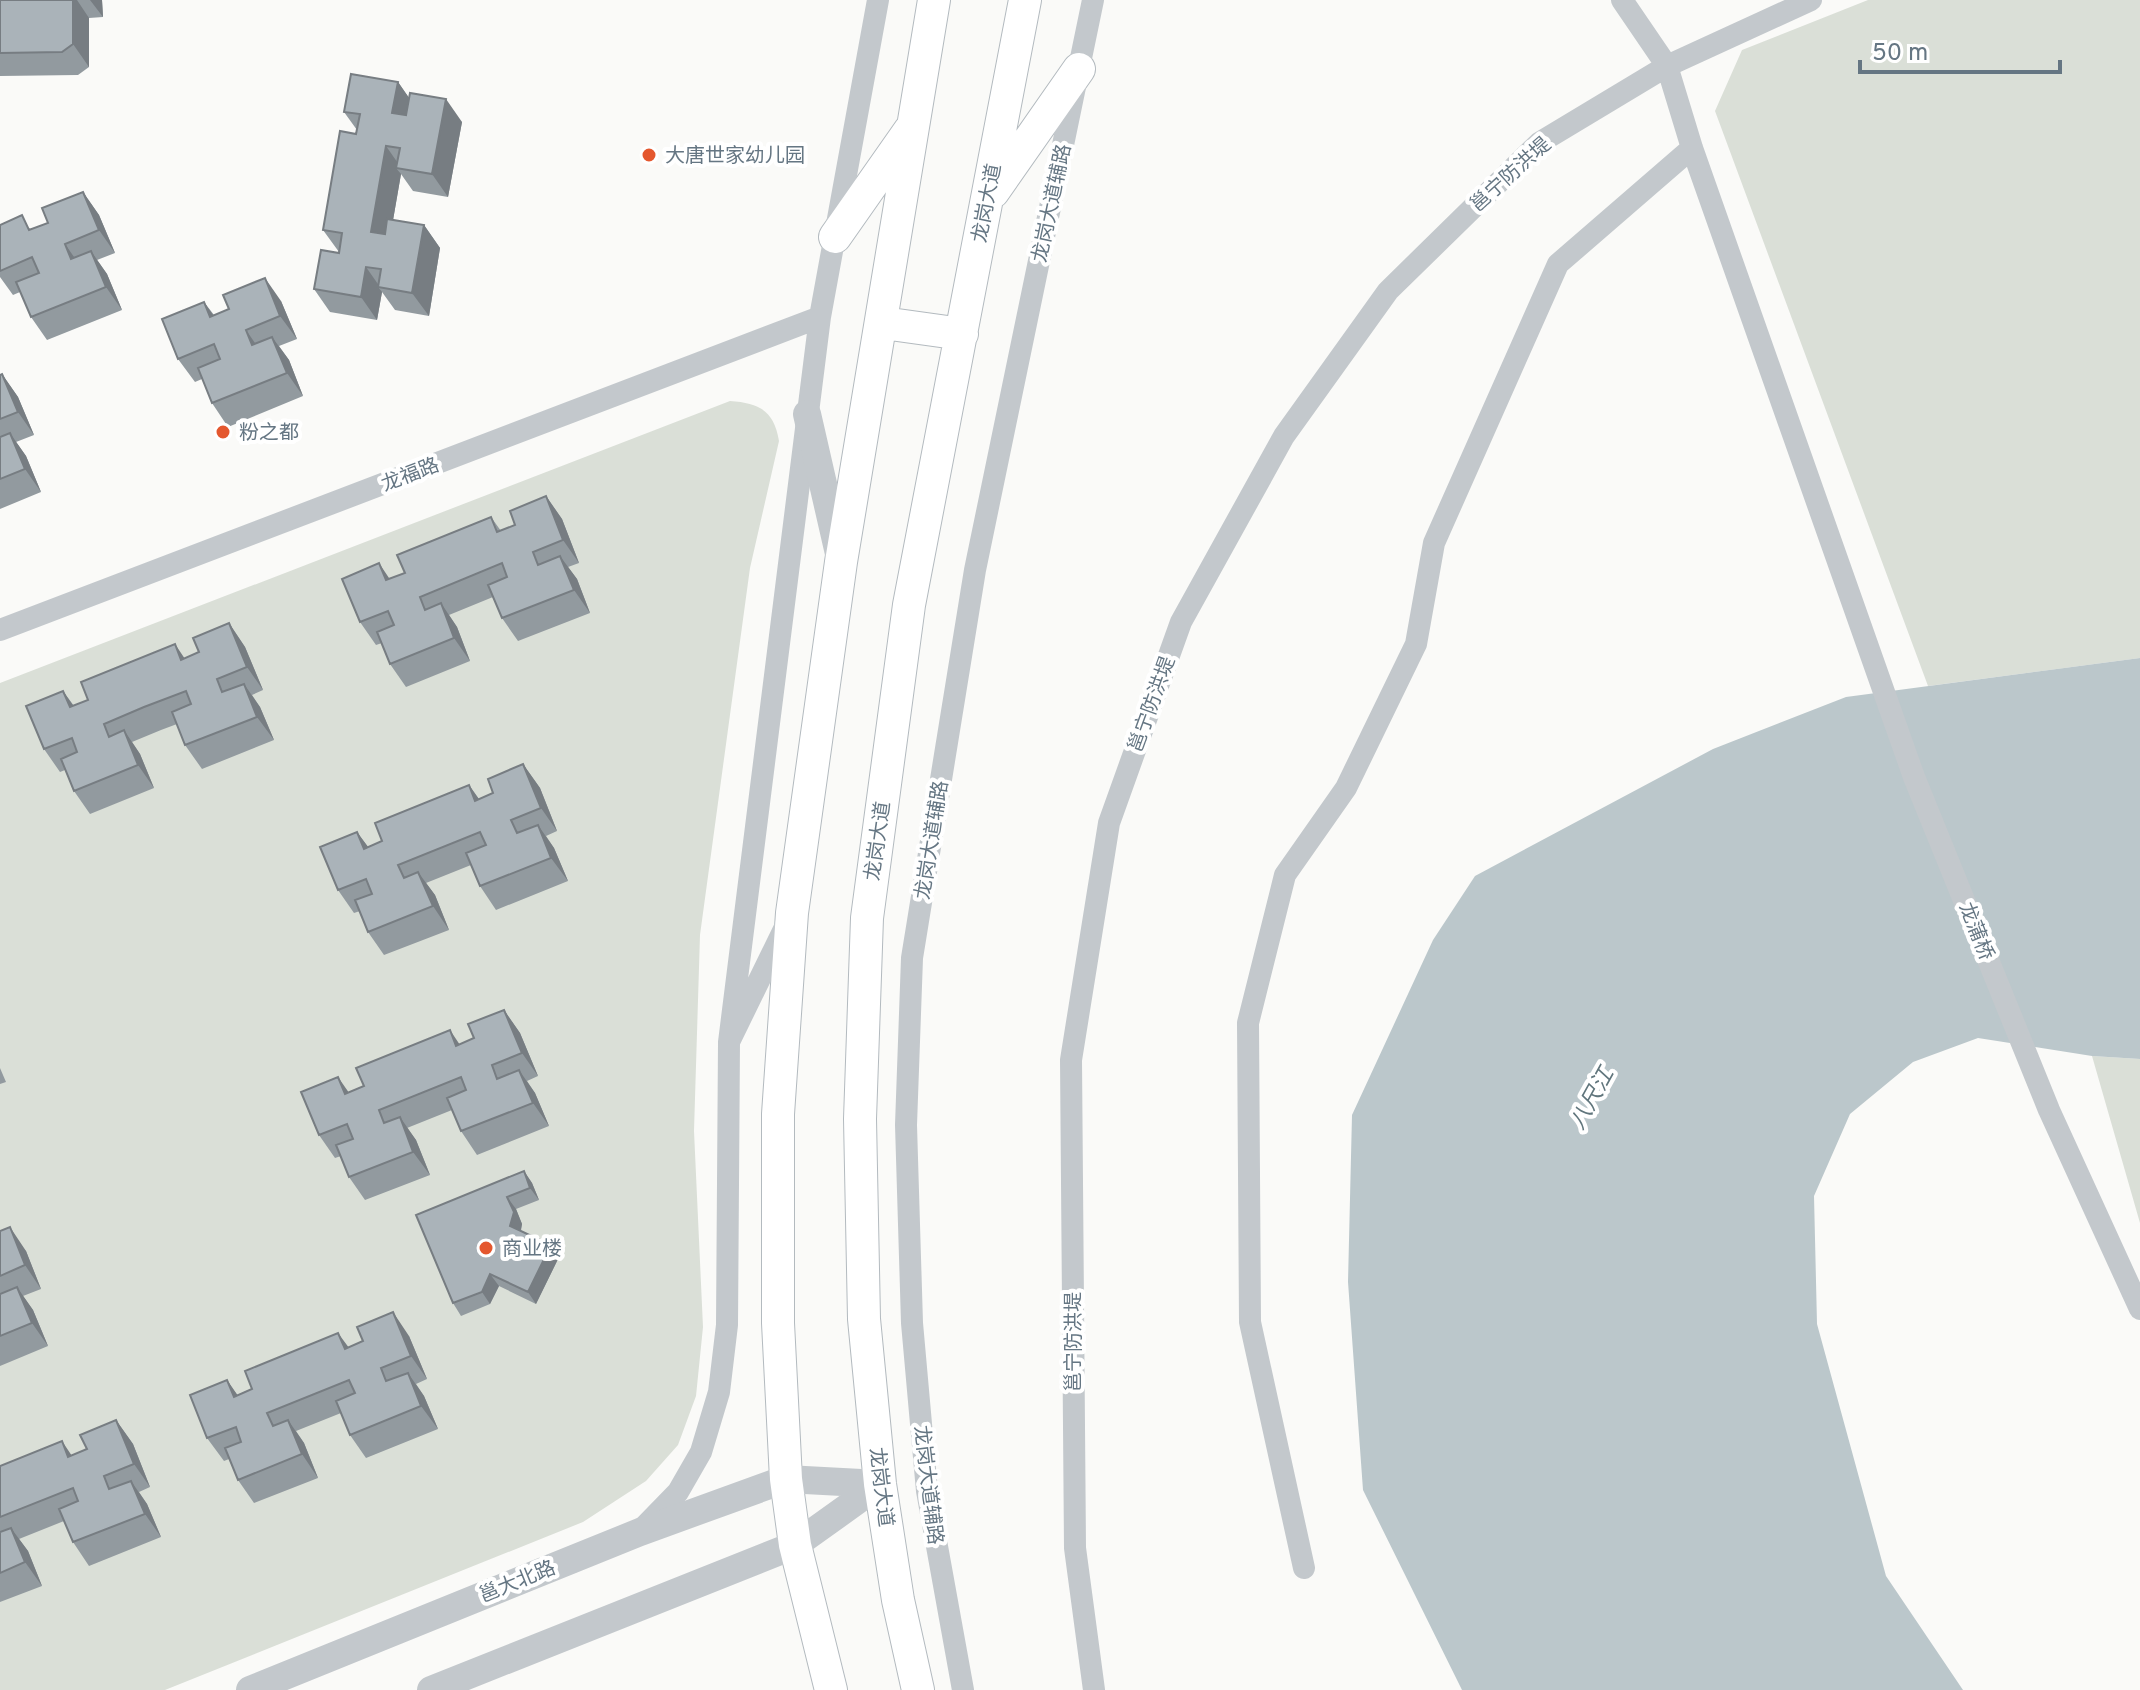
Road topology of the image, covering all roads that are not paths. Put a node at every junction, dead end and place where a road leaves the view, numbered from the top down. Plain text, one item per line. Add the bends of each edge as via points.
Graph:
1 (878, 0) edge
2 (934, 0) edge
3 (1025, 0) edge
4 (1093, 0) edge
5 (1622, 0) edge
6 (1811, 0) edge
7 (1667, 66) junction
8 (1079, 69) junction
9 (914, 124) junction
10 (1692, 148) junction
11 (986, 201) junction
12 (835, 237) junction
13 (820, 317) junction
14 (883, 323) junction
15 (962, 334) junction
16 (807, 414) junction
17 (841, 562) junction
18 (0, 630) edge
19 (792, 913) junction
20 (729, 1042) junction
21 (2140, 1308) edge
22 (786, 1479) junction
23 (880, 1484) junction
24 (640, 1532) junction
25 (795, 1545) junction
26 (1304, 1568) dead end
27 (250, 1690) edge
28 (431, 1690) edge
29 (831, 1690) edge
30 (918, 1690) edge
31 (963, 1690) edge
32 (1094, 1690) edge

1 - 12 street
2 - 9 main road
3 - 11 main road, 龙岗大道
4 - 8 street, 龙岗大道辅路
5 - 7 street, 龙蒲桥
6 - 7 street, 邕宁防洪堤
7 - 10 street, 龙蒲桥
7 - 32 street, 邕宁防洪堤 via 1539,143 1388,291 1284,436 1181,622 1109,823 1071,1060 1075,1548
8 - 11 main road
8 - 31 street, 龙岗大道辅路 via 975,570 912,958 906,1125 912,1323 927,1491
9 - 12 main road
9 - 14 main road
10 - 21 street, 龙蒲桥 via 1920,792 2049,1110
10 - 26 street via 1558,264 1434,543 1416,644 1346,788 1285,875 1248,1023 1250,1322
11 - 15 main road, 龙岗大道
12 - 13 street
13 - 16 street
13 - 18 street, 龙福路
14 - 15 main road
14 - 17 main road
15 - 23 main road, 龙岗大道 via 909,605 867,918 860,1119 864,1319
16 - 17 street
16 - 20 street
17 - 19 main road
19 - 20 street
19 - 22 main road via 778,1114 778,1323
20 - 24 street via 727,1325 719,1392 701,1452 678,1492
22 - 23 street
22 - 24 street, 邕大北路
22 - 25 main road
23 - 25 street
23 - 30 main road, 龙岗大道
24 - 27 street, 邕大北路
25 - 28 street
25 - 29 main road

